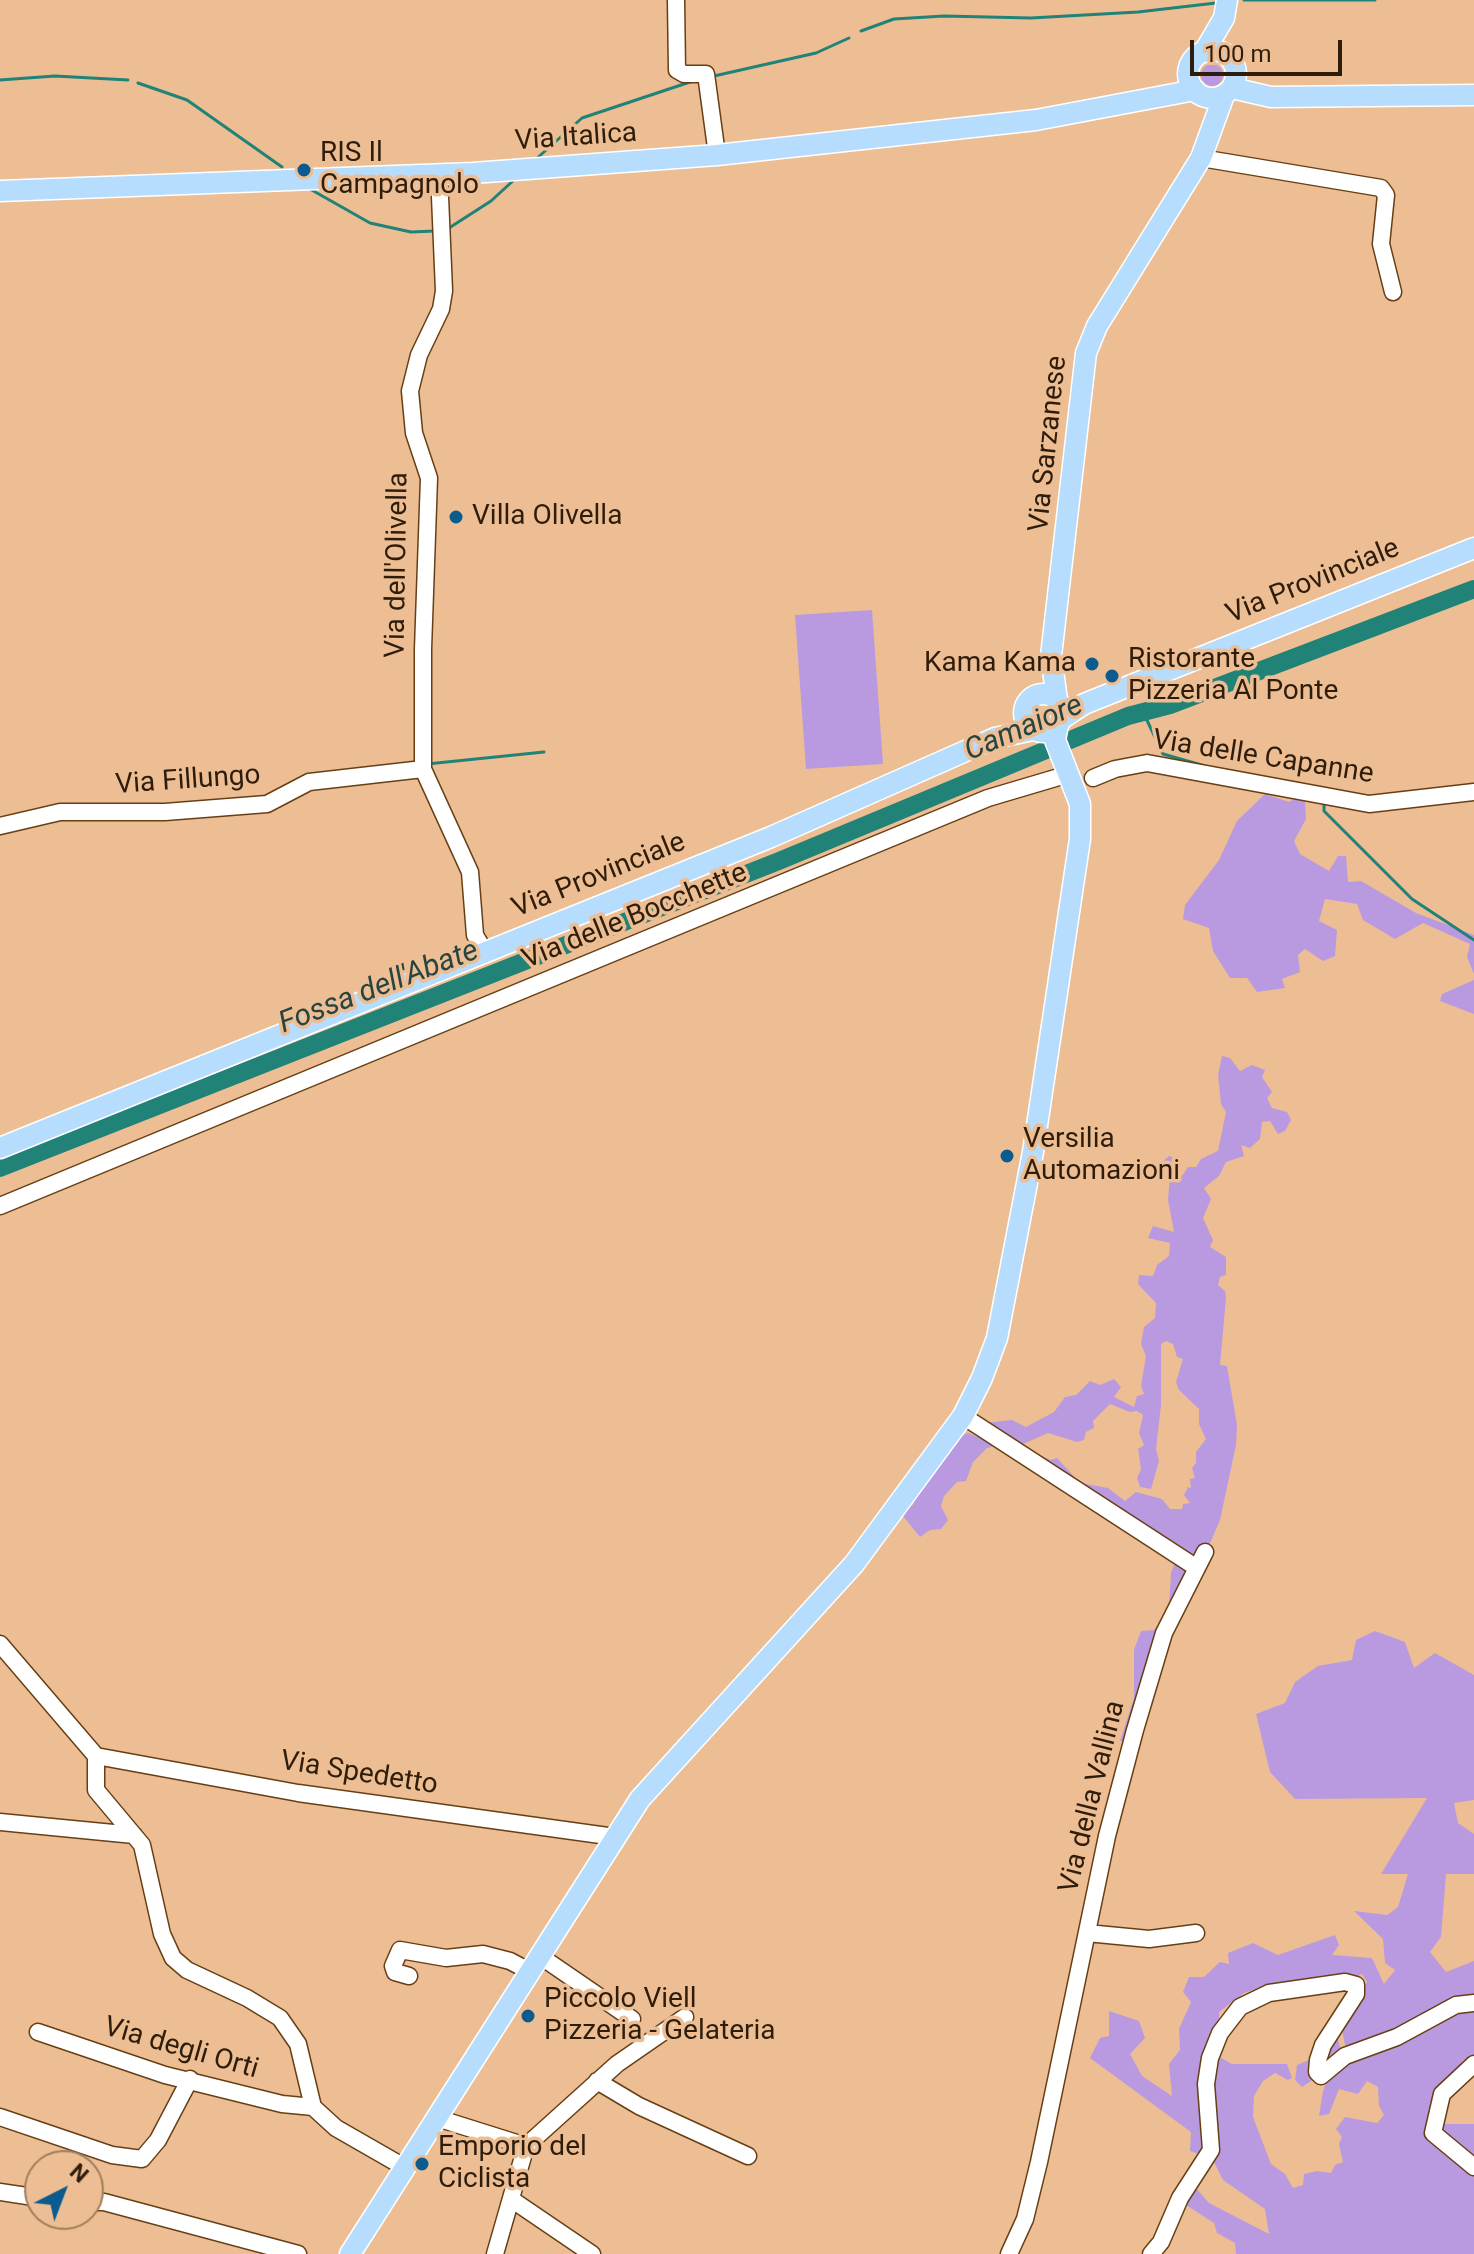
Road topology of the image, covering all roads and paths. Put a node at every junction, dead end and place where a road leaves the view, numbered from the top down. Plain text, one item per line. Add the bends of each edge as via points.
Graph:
1 (676, 0) edge
2 (1226, 9) edge
3 (1204, 52) junction
4 (1189, 69) junction
5 (1229, 77) junction
6 (1198, 93) junction
7 (1474, 95) edge
8 (1151, 97) junction
9 (1214, 129) junction
10 (717, 155) junction
11 (1201, 158) junction
12 (439, 173) junction
13 (0, 191) edge
14 (1393, 292) dead end
15 (1474, 548) edge
16 (1051, 656) junction
17 (1028, 702) junction
18 (1052, 721) junction
19 (995, 738) junction
20 (423, 769) junction
21 (1075, 777) junction
22 (1474, 792) edge
23 (0, 826) edge
24 (485, 952) junction
25 (0, 1148) edge
26 (0, 1206) edge
27 (963, 1416) junction
28 (1205, 1552) dead end
29 (1197, 1568) junction
30 (0, 1644) edge
31 (96, 1756) junction
32 (0, 1822) edge
33 (134, 1835) junction
34 (615, 1837) junction
35 (1087, 1933) junction
36 (1196, 1933) dead end
37 (534, 1964) junction
38 (409, 1976) dead end
39 (1474, 2003) edge
40 (685, 2017) dead end
41 (632, 2019) dead end
42 (38, 2032) dead end
43 (1474, 2050) edge
44 (1469, 2068) edge
45 (190, 2079) junction
46 (597, 2081) junction
47 (313, 2107) junction
48 (0, 2117) edge
49 (437, 2118) junction
50 (526, 2146) junction
51 (748, 2156) dead end
52 (404, 2167) junction
53 (1474, 2167) edge
54 (0, 2192) edge
55 (24, 2196) edge
56 (511, 2199) junction
57 (104, 2202) edge
58 (298, 2254) edge
59 (350, 2254) edge
60 (495, 2254) edge
61 (592, 2254) edge
62 (1009, 2254) edge
63 (1151, 2254) edge

1 - 10 street via 677,70 708,78
2 - 3 main road, Via Italica
2 - 5 main road, Via Sarzanese
3 - 4 main road, Via Italica
3 - 5 main road
4 - 6 main road
4 - 8 main road, Via Italica
5 - 6 main road, Via Italica via 1212,98
5 - 7 main road via 1271,97
5 - 9 main road, Via Sarzanese
6 - 8 main road, Via Italica
6 - 9 main road
8 - 10 main road, Via Italica via 1036,120
9 - 11 main road, Via Sarzanese
10 - 12 main road, Via Italica
11 - 14 street via 1381,188 1386,195 1381,244
11 - 16 main road, Via Sarzanese via 1097,326 1086,353
12 - 13 main road, Via Italica
12 - 20 street, Via dell'Olivella via 444,291 410,391 414,433 429,478
15 - 18 main road, Via Provinciale
16 - 17 main road, Via Sarzanese
16 - 18 main road, Via Sarzanese
17 - 18 main road via 1024,717
17 - 18 main road via 1042,694
17 - 19 main road, Via Provinciale
18 - 19 main road, Via Provinciale
18 - 21 main road
19 - 24 main road, Via Provinciale via 771,837
20 - 23 street, Via Fillungo via 320,780 267,804 165,812 60,812
20 - 24 street, Via dell'Olivella via 470,872 475,935
21 - 22 street, Via delle Capanne via 1147,763 1331,799 1388,803
21 - 26 street, Via delle Bocchette via 988,798
21 - 27 main road via 1082,827 1033,1152 997,1338
24 - 25 main road, Via Provinciale
27 - 29 street
27 - 34 main road via 854,1564 673,1760
28 - 29 street, Via della Vallina
29 - 35 street, Via della Vallina via 1161,1643 1107,1836
30 - 31 street
31 - 33 street via 96,1790
31 - 34 street, Via Spedetto via 298,1793
32 - 33 street
33 - 47 street via 145,1855 162,1934 173,1958 280,2018 298,2044
34 - 37 main road
35 - 36 street via 1170,1939
35 - 62 street, Via della Vallina via 1025,2219
37 - 38 street via 483,1954 446,1958 400,1950 395,1972
37 - 41 street
37 - 49 main road
39 - 63 street via 1456,2005 1397,2037 1345,2056 1321,2076 1317,2072 1323,2045 1356,1994 1356,1985 1269,1993 1240,2007 1220,2033 1210,2058 1206,2084 1211,2150
40 - 46 street
42 - 45 street, Via degli Orti
43 - 44 street
44 - 53 street via 1442,2094 1433,2133
45 - 47 street, Via degli Orti
45 - 48 street via 142,2159 112,2155
46 - 50 street
46 - 51 street
47 - 52 street via 336,2128
49 - 50 street
49 - 52 main road
50 - 56 street
52 - 59 main road
54 - 55 street
56 - 60 street
56 - 61 street
57 - 58 street

